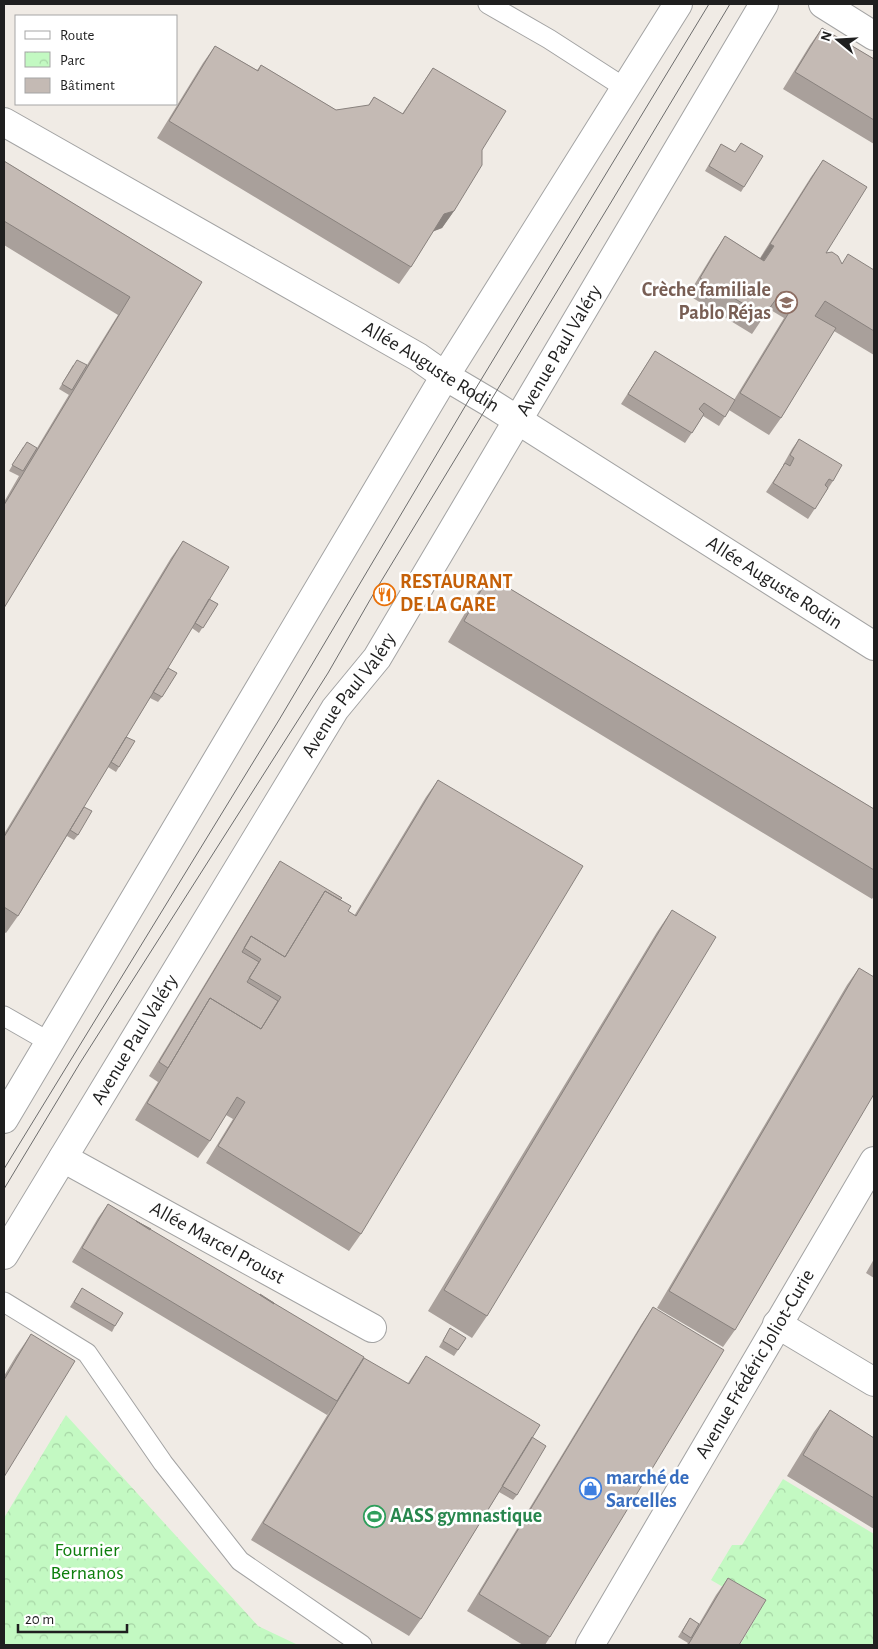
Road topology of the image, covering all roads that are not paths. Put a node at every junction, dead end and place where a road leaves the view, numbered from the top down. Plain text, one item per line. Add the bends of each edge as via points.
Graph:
1 (488, 4) edge
2 (678, 4) edge
3 (764, 4) edge
4 (822, 4) edge
5 (874, 36) edge
6 (625, 88) junction
7 (4, 122) edge
8 (445, 376) junction
9 (518, 420) junction
10 (874, 646) edge
11 (4, 1016) edge
12 (50, 1043) junction
13 (4, 1119) edge
14 (63, 1158) junction
15 (874, 1160) edge
16 (4, 1256) edge
17 (4, 1302) edge
18 (777, 1324) junction
19 (372, 1328) dead end
20 (874, 1382) edge
21 (362, 1645) edge
22 (590, 1645) edge

1 - 6 lane
2 - 6 street
3 - 9 street, Avenue Paul Valéry
4 - 5 street
6 - 8 street
7 - 8 street, Allée Auguste Rodin
8 - 9 street, Allée Auguste Rodin
8 - 12 street
9 - 10 street, Allée Auguste Rodin
9 - 14 street, Avenue Paul Valéry via 377,658 335,709
11 - 12 lane
12 - 13 street
14 - 16 street, Avenue Paul Valéry
14 - 19 street, Allée Marcel Proust
15 - 18 street, Avenue Frédéric Joliot-Curie
17 - 21 lane via 87,1353 163,1463 240,1561
18 - 20 street
18 - 22 street, Avenue Frédéric Joliot-Curie

